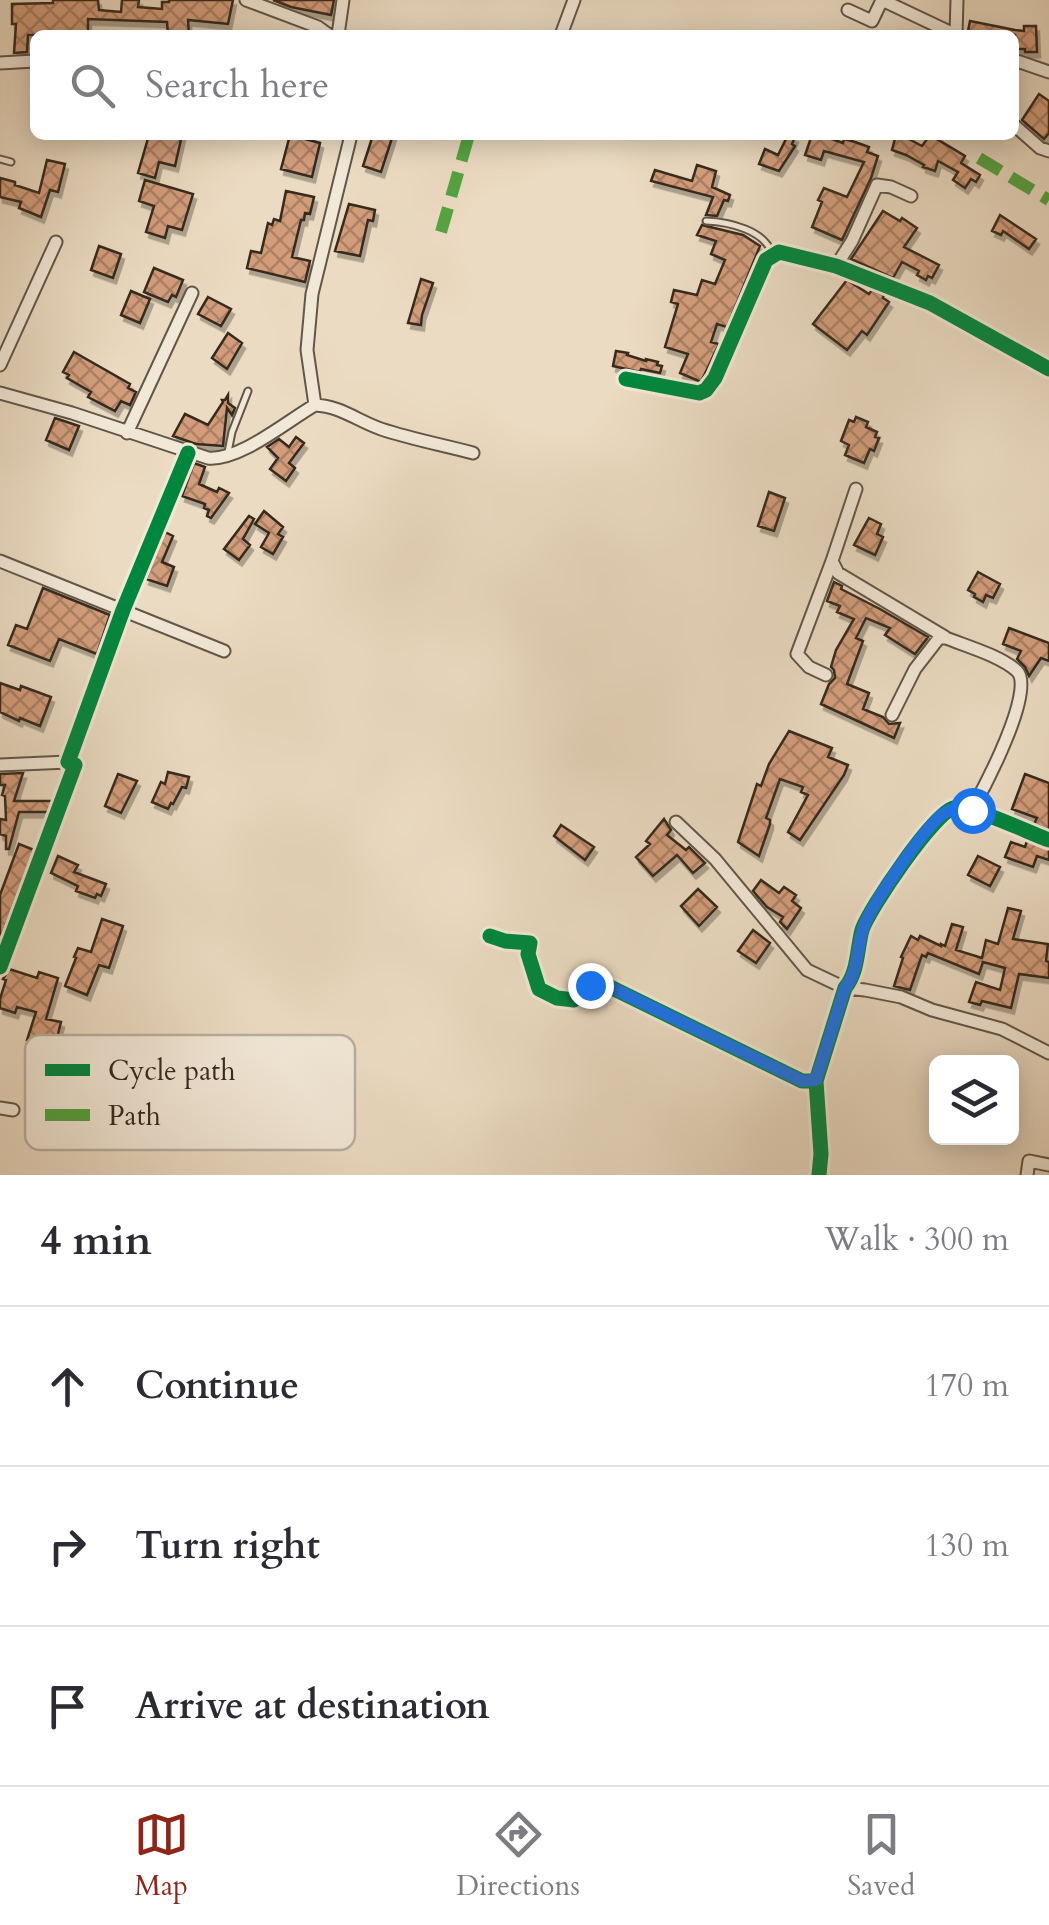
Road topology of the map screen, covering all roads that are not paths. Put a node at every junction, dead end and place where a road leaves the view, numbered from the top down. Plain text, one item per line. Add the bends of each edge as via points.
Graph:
1 (246, 0) edge
2 (343, 0) edge
3 (574, 0) edge
4 (957, 0) edge
5 (848, 10) dead end
6 (323, 30) edge
7 (339, 30) edge
8 (563, 30) edge
9 (945, 30) edge
10 (956, 30) edge
11 (30, 61) edge
12 (0, 62) edge
13 (1019, 62) edge
14 (1049, 72) edge
15 (1019, 129) edge
16 (350, 140) edge
17 (1049, 151) edge
18 (0, 159) edge
19 (11, 162) dead end
20 (911, 196) dead end
21 (706, 221) dead end
22 (56, 242) dead end
23 (772, 254) junction
24 (836, 266) junction
25 (192, 293) dead end
26 (0, 365) edge
27 (1049, 368) edge
28 (626, 379) dead end
29 (248, 390) dead end
30 (0, 393) edge
31 (315, 405) junction
32 (128, 432) junction
33 (473, 452) dead end
34 (188, 453) junction
35 (227, 455) junction
36 (856, 488) dead end
37 (832, 561) junction
38 (0, 562) edge
39 (123, 610) junction
40 (946, 638) junction
41 (224, 651) dead end
42 (826, 675) dead end
43 (892, 715) dead end
44 (68, 762) junction
45 (0, 765) edge
46 (972, 810) junction
47 (676, 822) dead end
48 (1049, 840) edge
49 (490, 936) dead end
50 (0, 967) edge
51 (845, 988) junction
52 (1049, 1053) edge
53 (816, 1080) junction
54 (1049, 1165) edge
55 (819, 1175) edge
56 (1027, 1175) edge

1 - 6 street
2 - 7 street
3 - 8 street
4 - 10 street
5 - 9 street via 872,21 882,0
11 - 12 street
13 - 14 street
15 - 17 street
16 - 31 street via 312,294 308,350
18 - 19 lane
20 - 24 street via 878,186
21 - 23 lane via 761,236
22 - 26 street
23 - 24 street
23 - 28 street via 706,390
24 - 27 street via 930,303
25 - 32 street
29 - 35 lane
30 - 32 street
31 - 33 street
31 - 35 street
32 - 34 street
34 - 35 street via 220,460
34 - 39 street
36 - 37 street
37 - 40 street via 838,573
37 - 42 street via 797,654
38 - 39 street
39 - 41 street
39 - 44 street
40 - 43 street via 915,669
40 - 46 street via 1021,678 1011,726
44 - 45 street
44 - 50 street via 75,765
46 - 48 street
46 - 51 street via 944,813 888,884 864,926
47 - 51 street via 808,970
49 - 53 street via 530,943 540,989 557,998 574,1000 600,982 802,1081
51 - 52 street via 901,997 1002,1029
51 - 53 street
53 - 55 street
54 - 56 street via 1029,1162

